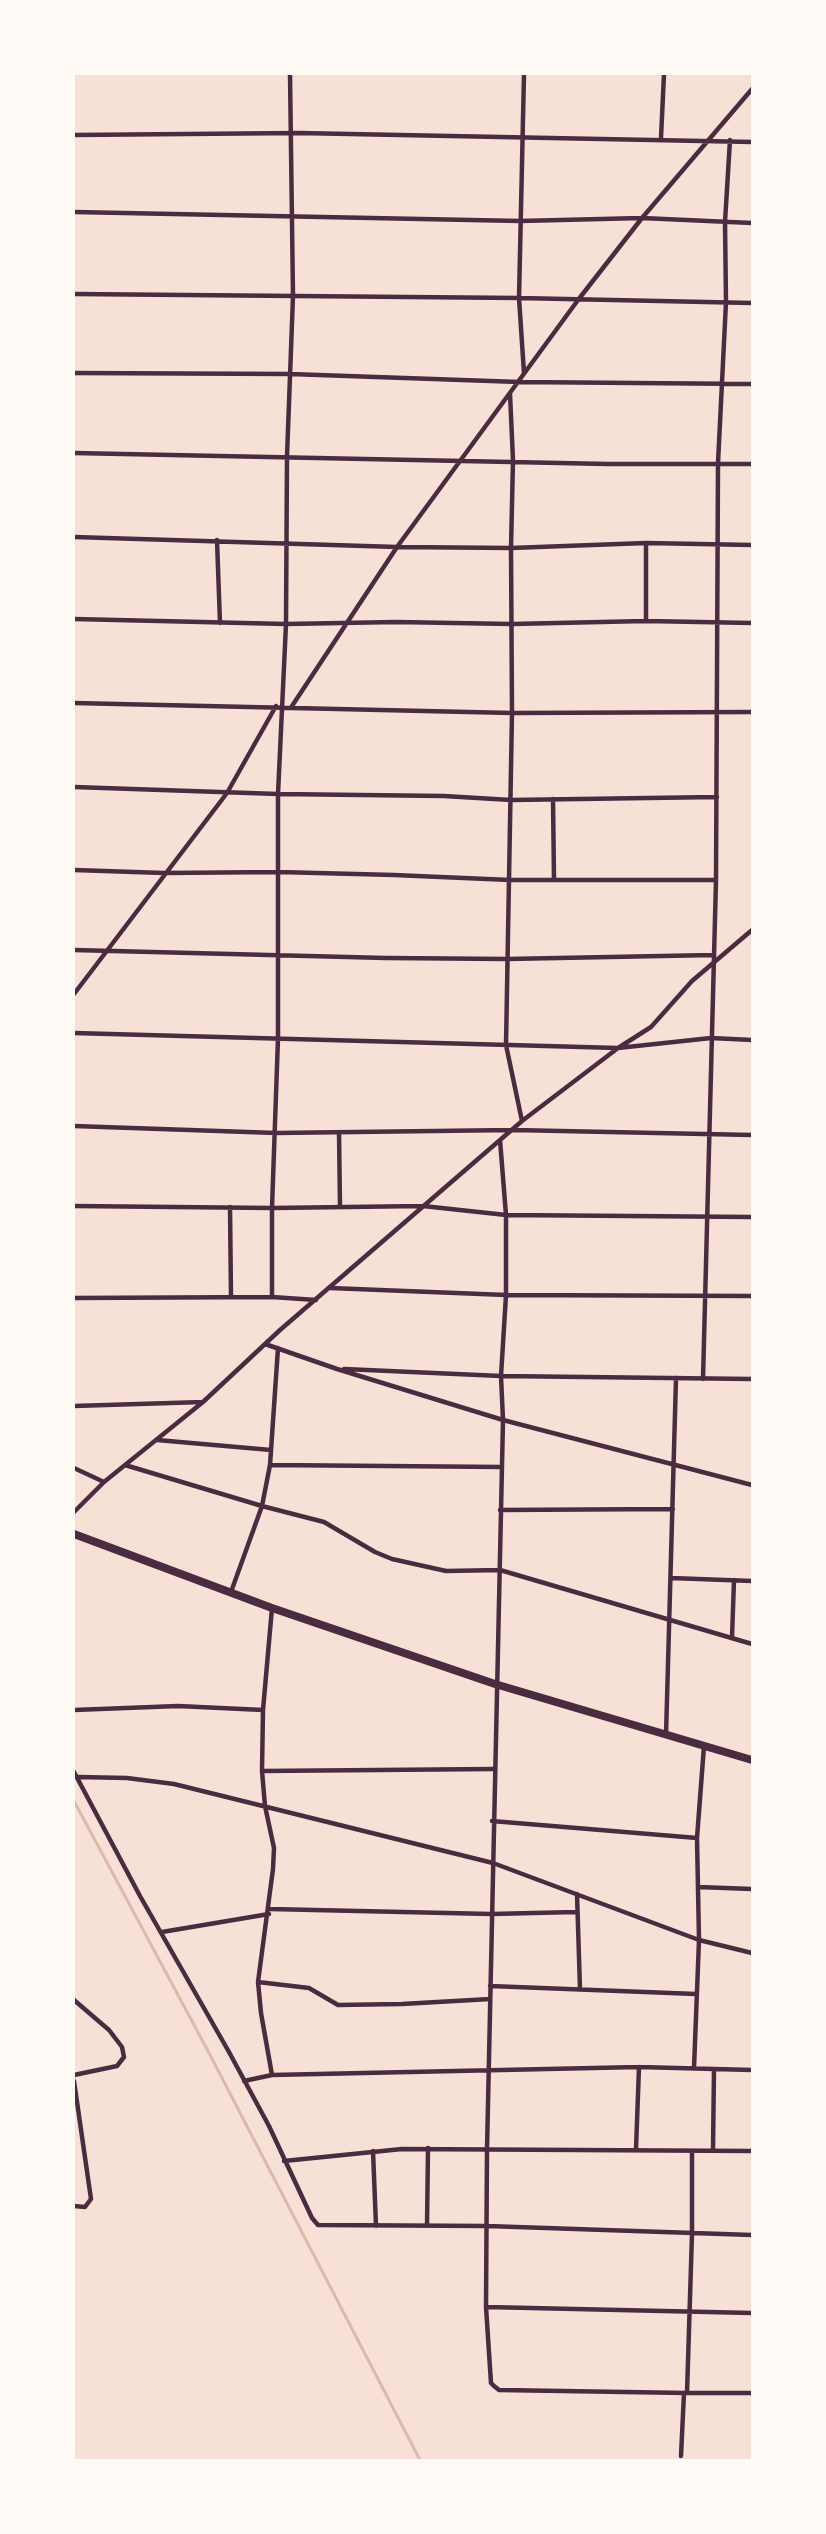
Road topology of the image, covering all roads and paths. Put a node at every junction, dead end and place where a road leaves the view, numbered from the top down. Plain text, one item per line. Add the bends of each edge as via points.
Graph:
1 (291, 74) edge
2 (524, 74) edge
3 (664, 74) edge
4 (753, 89) edge
5 (290, 133) junction
6 (74, 135) edge
7 (523, 138) junction
8 (660, 138) junction
9 (711, 140) junction
10 (730, 140) junction
11 (753, 142) edge
12 (74, 212) edge
13 (291, 216) junction
14 (642, 218) junction
15 (520, 221) junction
16 (725, 222) junction
17 (753, 223) edge
18 (74, 294) edge
19 (292, 296) junction
20 (519, 298) junction
21 (578, 300) junction
22 (726, 302) junction
23 (753, 303) edge
24 (74, 373) edge
25 (524, 373) junction
26 (290, 374) junction
27 (519, 382) junction
28 (722, 383) junction
29 (753, 384) edge
30 (510, 393) junction
31 (74, 453) edge
32 (287, 456) junction
33 (462, 459) junction
34 (513, 460) junction
35 (718, 463) junction
36 (753, 464) edge
37 (74, 537) edge
38 (217, 540) junction
39 (286, 543) junction
40 (646, 543) junction
41 (719, 545) junction
42 (753, 545) edge
43 (397, 547) junction
44 (511, 548) junction
45 (74, 619) edge
46 (646, 621) junction
47 (347, 622) junction
48 (719, 622) junction
49 (220, 623) junction
50 (753, 623) edge
51 (286, 624) junction
52 (512, 624) junction
53 (74, 703) edge
54 (276, 706) junction
55 (283, 706) junction
56 (292, 706) junction
57 (715, 712) junction
58 (753, 712) edge
59 (512, 713) junction
60 (74, 788) edge
61 (226, 793) junction
62 (278, 794) junction
63 (717, 797) junction
64 (553, 799) junction
65 (511, 800) junction
66 (74, 870) edge
67 (279, 872) junction
68 (164, 873) junction
69 (510, 880) junction
70 (554, 880) junction
71 (716, 880) junction
72 (753, 930) edge
73 (74, 950) edge
74 (106, 951) junction
75 (713, 955) junction
76 (278, 956) junction
77 (507, 959) junction
78 (713, 963) junction
79 (74, 994) edge
80 (74, 1033) edge
81 (278, 1038) junction
82 (711, 1038) junction
83 (753, 1040) edge
84 (506, 1045) junction
85 (618, 1048) junction
86 (522, 1121) junction
87 (74, 1126) edge
88 (513, 1130) junction
89 (339, 1132) junction
90 (276, 1133) junction
91 (709, 1135) junction
92 (753, 1135) edge
93 (500, 1140) junction
94 (74, 1206) edge
95 (423, 1206) junction
96 (340, 1207) junction
97 (230, 1208) junction
98 (272, 1208) junction
99 (506, 1215) junction
100 (707, 1217) junction
101 (753, 1218) edge
102 (330, 1288) junction
103 (506, 1295) junction
104 (705, 1295) junction
105 (753, 1296) edge
106 (231, 1297) junction
107 (272, 1297) junction
108 (74, 1298) edge
109 (316, 1300) junction
110 (266, 1344) junction
111 (278, 1348) junction
112 (336, 1369) junction
113 (501, 1376) junction
114 (676, 1378) junction
115 (703, 1378) junction
116 (753, 1379) edge
117 (203, 1402) junction
118 (74, 1406) edge
119 (503, 1420) junction
120 (157, 1440) junction
121 (272, 1450) junction
122 (674, 1464) junction
123 (270, 1465) junction
124 (125, 1466) junction
125 (502, 1467) junction
126 (74, 1468) edge
127 (104, 1482) junction
128 (753, 1485) edge
129 (262, 1506) junction
130 (673, 1509) junction
131 (500, 1510) junction
132 (74, 1512) edge
133 (74, 1534) edge
134 (500, 1570) junction
135 (671, 1578) junction
136 (734, 1580) junction
137 (753, 1581) edge
138 (231, 1592) junction
139 (272, 1608) junction
140 (670, 1619) junction
141 (732, 1638) junction
142 (753, 1644) edge
143 (495, 1684) junction
144 (74, 1710) edge
145 (263, 1710) junction
146 (666, 1735) junction
147 (704, 1746) junction
148 (753, 1760) edge
149 (262, 1770) junction
150 (494, 1770) junction
151 (74, 1772) edge
152 (78, 1777) junction
153 (265, 1806) junction
154 (492, 1821) junction
155 (697, 1838) junction
156 (493, 1863) junction
157 (698, 1887) junction
158 (753, 1889) edge
159 (577, 1894) junction
160 (269, 1912) junction
161 (576, 1912) junction
162 (491, 1914) junction
163 (162, 1932) junction
164 (699, 1940) junction
165 (753, 1953) edge
166 (258, 1982) junction
167 (490, 1986) junction
168 (580, 1989) junction
169 (696, 1994) junction
170 (490, 1999) junction
171 (74, 2000) edge
172 (639, 2067) junction
173 (694, 2068) junction
174 (714, 2069) junction
175 (753, 2070) edge
176 (489, 2071) junction
177 (272, 2074) junction
178 (74, 2075) edge
179 (244, 2080) junction
180 (74, 2081) edge
181 (428, 2148) junction
182 (487, 2149) junction
183 (636, 2150) junction
184 (713, 2150) junction
185 (374, 2151) junction
186 (692, 2151) junction
187 (753, 2151) edge
188 (284, 2161) junction
189 (74, 2206) edge
190 (376, 2226) junction
191 (427, 2226) junction
192 (487, 2226) junction
193 (692, 2234) junction
194 (753, 2235) edge
195 (486, 2307) junction
196 (689, 2313) junction
197 (753, 2313) edge
198 (685, 2393) junction
199 (753, 2393) edge
200 (681, 2456) dead end

1 - 5 street
2 - 7 street
3 - 8 street
4 - 9 street
5 - 6 street
5 - 7 street
5 - 13 street
7 - 8 street
7 - 15 street
8 - 9 street
9 - 10 street
9 - 14 street
10 - 11 street
10 - 16 street
12 - 13 street
13 - 15 street
13 - 19 street
14 - 15 street
14 - 16 street
14 - 21 street
15 - 20 street
16 - 17 street
16 - 22 street
18 - 19 street
19 - 20 street
19 - 26 street
20 - 21 street
20 - 25 street
21 - 22 street
21 - 25 street
22 - 23 street
22 - 28 street
24 - 26 street
25 - 27 street
26 - 27 street
26 - 32 street
27 - 28 street
27 - 30 street
28 - 29 street
28 - 35 street
30 - 33 street
30 - 34 street
31 - 32 street
32 - 33 street
32 - 39 street
33 - 34 street
33 - 43 street
34 - 35 street
34 - 44 street
35 - 36 street
35 - 41 street
37 - 38 street
38 - 39 street
38 - 49 street
39 - 43 street
39 - 51 street
40 - 41 street
40 - 44 street
40 - 46 street
41 - 42 street
41 - 48 street
43 - 44 street
43 - 47 street
44 - 52 street
45 - 49 street
46 - 48 street
46 - 52 street
47 - 51 street
47 - 52 street
47 - 56 street
48 - 50 street
48 - 57 street
49 - 51 street
51 - 55 street
52 - 59 street
53 - 54 street
54 - 55 street
54 - 61 street
55 - 56 street
55 - 62 street
56 - 59 street
57 - 58 street
57 - 59 street
57 - 63 street
59 - 65 street
60 - 61 street
61 - 62 street
61 - 68 street
62 - 65 street
62 - 67 street
63 - 64 street
63 - 71 street
64 - 65 street
64 - 70 street
65 - 69 street
66 - 68 street
67 - 68 street
67 - 69 street
67 - 76 street
68 - 74 street
69 - 70 street
69 - 77 street
70 - 71 street
71 - 75 street
72 - 78 street
73 - 74 street
74 - 76 street
74 - 79 street
75 - 77 street
75 - 78 street
76 - 77 street
76 - 81 street
77 - 84 street
78 - 82 street
78 - 85 street via 651,1027
80 - 81 street
81 - 84 street
81 - 90 street
82 - 83 street
82 - 85 street
82 - 91 street
84 - 85 street
84 - 86 street
85 - 86 street
86 - 88 street
87 - 90 street
88 - 89 street
88 - 91 street
88 - 93 street
89 - 90 street
89 - 96 street
90 - 98 street
91 - 92 street
91 - 100 street
93 - 95 street
93 - 99 street
94 - 97 street
95 - 96 street
95 - 99 street
95 - 102 street
96 - 98 street
97 - 98 street
97 - 106 street
98 - 107 street
99 - 100 street
99 - 103 street
100 - 101 street
100 - 104 street
102 - 103 street
102 - 109 street
103 - 104 street
103 - 113 street
104 - 105 street
104 - 115 street
106 - 107 street
106 - 108 street
107 - 109 street
109 - 110 street
110 - 111 street
110 - 117 street
111 - 112 street
111 - 121 street
112 - 113 street
112 - 119 street
113 - 114 street
113 - 119 street
114 - 115 street
114 - 122 street
115 - 116 street
117 - 118 street
117 - 120 street
119 - 122 street
119 - 125 street
120 - 121 street
120 - 124 street
121 - 123 street
122 - 128 street
122 - 130 street
123 - 125 street
123 - 129 street
124 - 127 street
124 - 129 street
125 - 131 street
126 - 127 street
127 - 132 street
129 - 134 street via 332,1525 392,1558 446,1571
129 - 138 street
130 - 131 street
130 - 135 street
131 - 134 street
133 - 138 highway
134 - 140 street
134 - 143 street
135 - 136 street
135 - 140 street
136 - 137 street
136 - 141 street
138 - 139 highway
139 - 143 highway
139 - 145 street
140 - 141 street
140 - 146 street
141 - 142 street
143 - 146 highway
143 - 150 street
144 - 145 street via 178,1706
145 - 149 street
146 - 147 highway
147 - 148 highway
147 - 155 street
149 - 150 street
149 - 153 street
150 - 154 street
151 - 152 street
152 - 153 street via 160,1781
152 - 163 street
153 - 156 street
153 - 160 street via 274,1848
154 - 155 street
154 - 156 street
155 - 157 street
156 - 159 street
156 - 162 street
157 - 158 street
157 - 164 street
159 - 161 street
159 - 164 street
160 - 162 street
160 - 163 street
160 - 166 street
161 - 162 street
161 - 168 street
162 - 167 street
163 - 179 street
164 - 165 street
164 - 169 street
166 - 170 street via 309,1988 338,2005
166 - 177 street
167 - 168 street
167 - 170 street
168 - 169 street
169 - 173 street
170 - 176 street
171 - 178 street via 109,2030 122,2047 124,2057 117,2066
172 - 173 street
172 - 176 street
172 - 183 street
173 - 174 street
174 - 175 street
174 - 184 street
176 - 177 street
176 - 182 street
177 - 179 street
179 - 188 street
180 - 189 street via 91,2199 85,2207
181 - 182 street
181 - 185 street
181 - 191 street
182 - 183 street
182 - 192 street
183 - 186 street
184 - 186 street
184 - 187 street
185 - 188 street
185 - 190 street
186 - 193 street
188 - 190 street via 318,2225
190 - 191 street
191 - 192 street
192 - 193 street
192 - 195 street
193 - 194 street
193 - 196 street
195 - 196 street
195 - 198 street via 491,2382 499,2390
196 - 197 street
196 - 198 street
198 - 199 street
198 - 200 street

